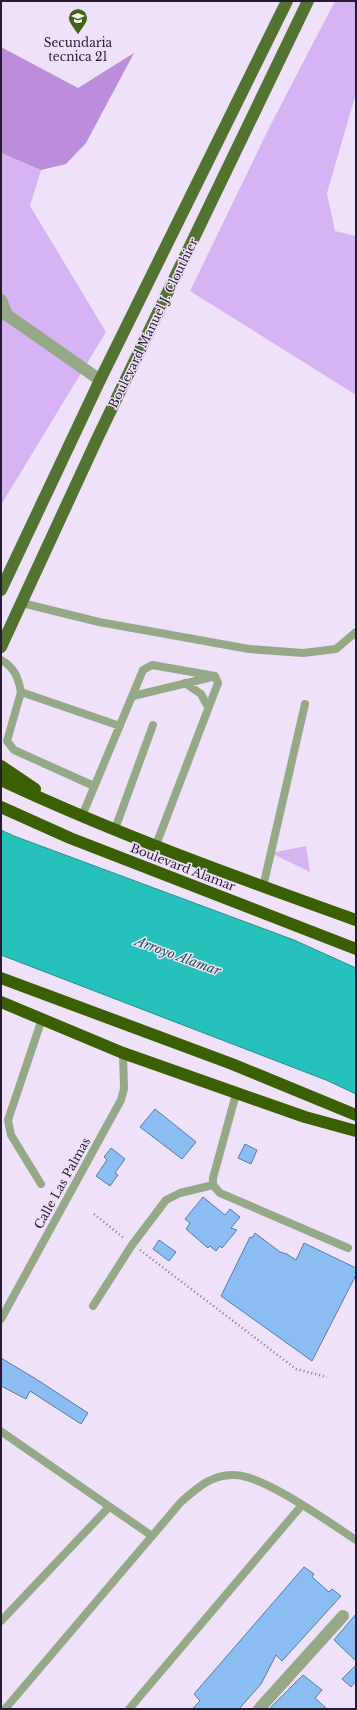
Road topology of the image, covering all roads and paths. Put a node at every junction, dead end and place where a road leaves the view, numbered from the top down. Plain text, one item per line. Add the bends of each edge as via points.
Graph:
1 (287, 1) edge
2 (308, 1) edge
3 (1, 300) edge
4 (4, 314) edge
5 (100, 380) junction
6 (1, 590) edge
7 (22, 603) junction
8 (356, 632) edge
9 (1, 647) edge
10 (1, 660) edge
11 (215, 676) junction
12 (185, 683) junction
13 (21, 692) junction
14 (133, 696) junction
15 (305, 704) dead end
16 (208, 707) junction
17 (154, 725) dead end
18 (120, 726) junction
19 (1, 766) edge
20 (1, 780) edge
21 (94, 786) junction
22 (52, 804) junction
23 (1, 807) edge
24 (82, 816) junction
25 (115, 829) junction
26 (156, 845) junction
27 (263, 887) junction
28 (356, 920) edge
29 (356, 949) edge
30 (1, 978) edge
31 (2, 1002) edge
32 (42, 1019) junction
33 (123, 1053) junction
34 (236, 1094) junction
35 (356, 1115) edge
36 (356, 1131) edge
37 (41, 1184) dead end
38 (213, 1185) junction
39 (94, 1214) dead end
40 (132, 1244) junction
41 (348, 1248) dead end
42 (93, 1306) dead end
43 (1, 1319) edge
44 (326, 1377) dead end
45 (2, 1432) dead end
46 (302, 1505) junction
47 (109, 1506) junction
48 (152, 1536) junction
49 (356, 1540) edge
50 (343, 1616) dead end
51 (1, 1621) edge
52 (5, 1709) edge
53 (129, 1709) edge
54 (259, 1709) edge

1 - 5 main road, Boulevard Manuel J. Clouthier
2 - 7 main road, Boulevard Manuel J. Clouthier via 98,437
3 - 4 street
4 - 5 street
5 - 6 main road, Boulevard Manuel J. Clouthier
7 - 8 lane via 99,622 249,649 303,653 336,649
7 - 9 main road, Boulevard Manuel J. Clouthier
10 - 13 lane via 11,665 18,676
11 - 12 lane
11 - 14 lane via 152,665 144,670
11 - 16 lane via 218,683
12 - 14 lane
12 - 16 lane via 201,694
13 - 18 lane
13 - 21 lane via 7,741 14,750
14 - 18 lane
15 - 27 lane
16 - 26 lane
17 - 25 lane
18 - 21 lane
19 - 22 highway via 44,794
20 - 22 highway
21 - 24 lane
22 - 24 highway
23 - 29 highway, Boulevard Alamar via 70,838
24 - 25 highway
25 - 26 highway
26 - 27 highway
27 - 28 highway
30 - 35 highway via 232,1064
31 - 32 highway
32 - 33 highway
32 - 37 lane via 8,1120 11,1135
33 - 34 highway
33 - 43 lane, Calle Las Palmas via 124,1088 121,1100
34 - 36 highway
34 - 38 lane
38 - 40 lane via 180,1193 166,1200
38 - 41 lane via 220,1194
39 - 40 path
40 - 42 lane
40 - 44 path via 296,1369
45 - 47 lane
46 - 48 lane via 255,1480 235,1475 215,1478 199,1485
46 - 49 lane
46 - 53 lane
47 - 48 lane
47 - 51 lane
48 - 52 lane
50 - 54 street

